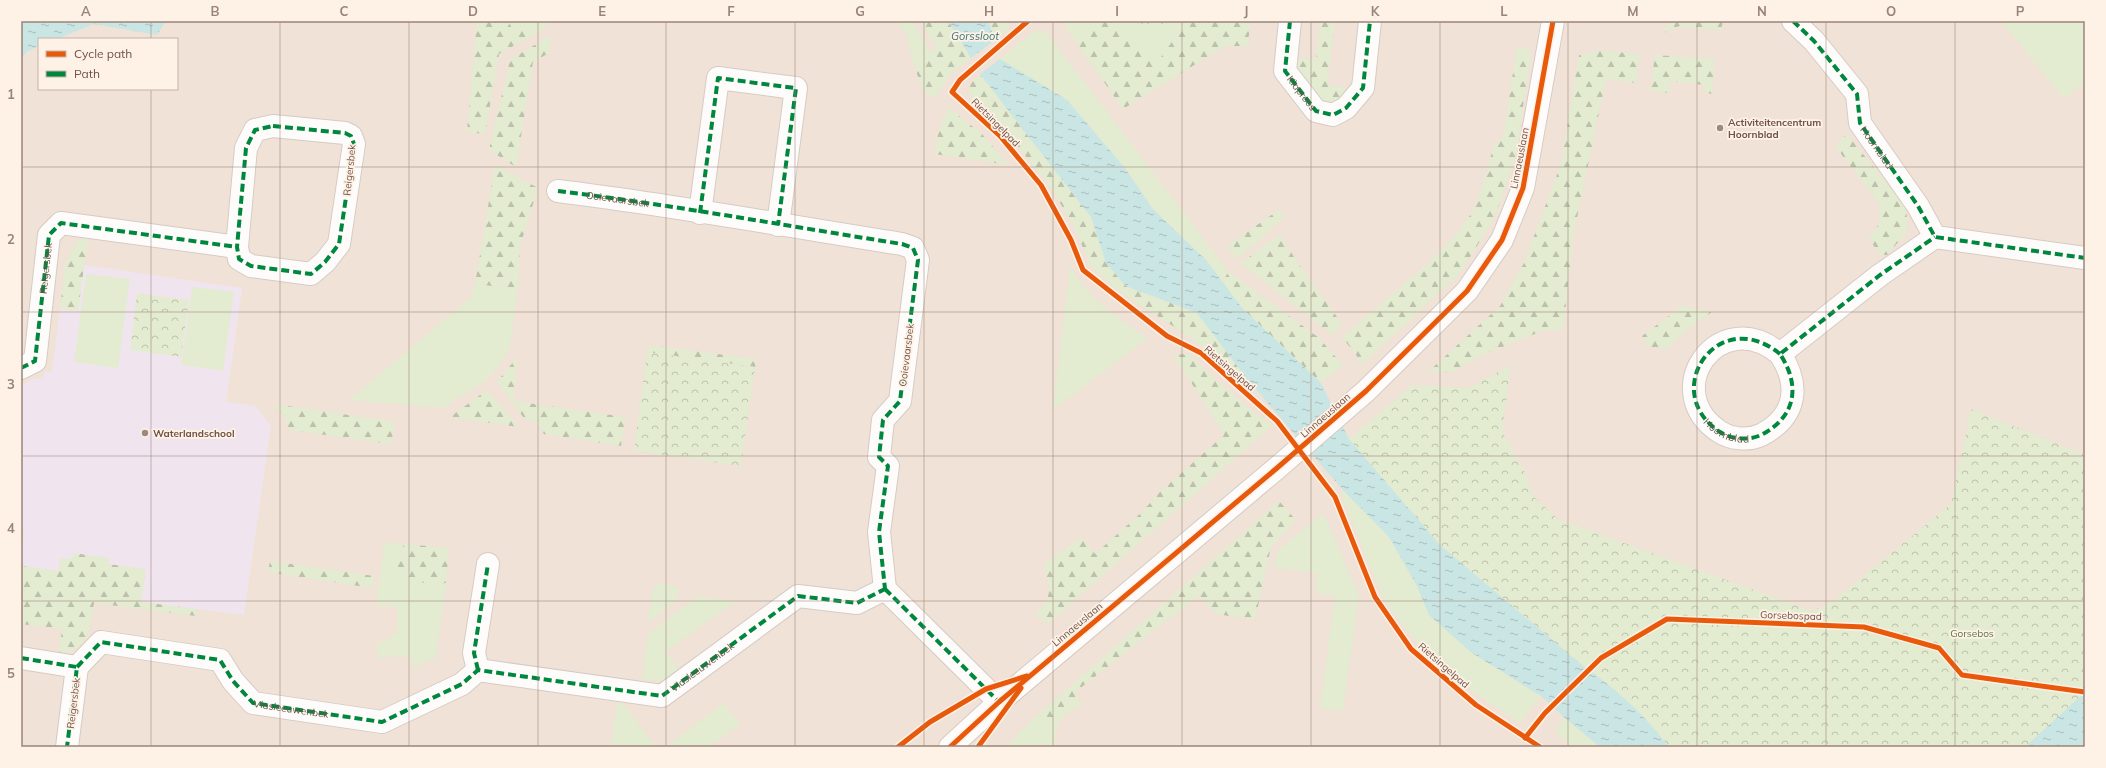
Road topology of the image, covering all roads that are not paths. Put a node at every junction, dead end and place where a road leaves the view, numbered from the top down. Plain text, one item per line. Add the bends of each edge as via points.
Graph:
1 (1290, 21) edge
2 (1370, 21) edge
3 (1553, 21) edge
4 (1793, 21) edge
5 (558, 191) dead end
6 (700, 213) junction
7 (778, 225) junction
8 (1935, 237) junction
9 (237, 247) junction
10 (2085, 258) edge
11 (1780, 354) junction
12 (21, 368) edge
13 (488, 564) dead end
14 (885, 589) junction
15 (21, 658) edge
16 (77, 667) junction
17 (478, 670) junction
18 (999, 702) junction
19 (67, 747) edge
20 (950, 747) edge

1 - 2 street, Klaproos via 1285,71 1316,111 1333,116 1346,108 1364,88
3 - 18 street, Linnaeuslaan via 1523,188 1502,240 1467,291 1366,391
4 - 8 street, Hoornblad via 1814,41 1857,94 1860,123 1918,206
5 - 6 street, Ooievaarsbek via 657,203
6 - 7 street, Ooievaarsbek
6 - 7 street via 718,78 796,88
7 - 14 street, Ooievaarsbek via 902,244 913,248 918,260 900,401 883,420 879,457 888,466 879,532
8 - 10 street
8 - 11 street via 1880,275
9 - 9 street, Reigersbek via 239,259 251,266 311,274 325,262 339,244 354,144 351,136 345,133 273,126 255,130 246,148
9 - 12 street, Reigersbek via 61,223 49,236 35,361
11 - 11 street, Hoornblad via 1790,369 1793,385 1792,402 1784,417 1772,429 1758,436 1741,438 1725,434 1710,425 1699,412 1694,396 1694,380 1699,365 1709,352 1722,343 1737,338 1753,339 1768,344
13 - 17 street via 474,653
14 - 17 street, Vlasleeuwenbek via 858,603 798,596 662,696
14 - 18 street
15 - 16 street, Reigersbek
16 - 17 street, Vlasleeuwenbek via 101,642 220,660 233,681 253,703 382,722 462,684
16 - 19 street, Reigersbek
18 - 20 street, Linnaeuslaan

